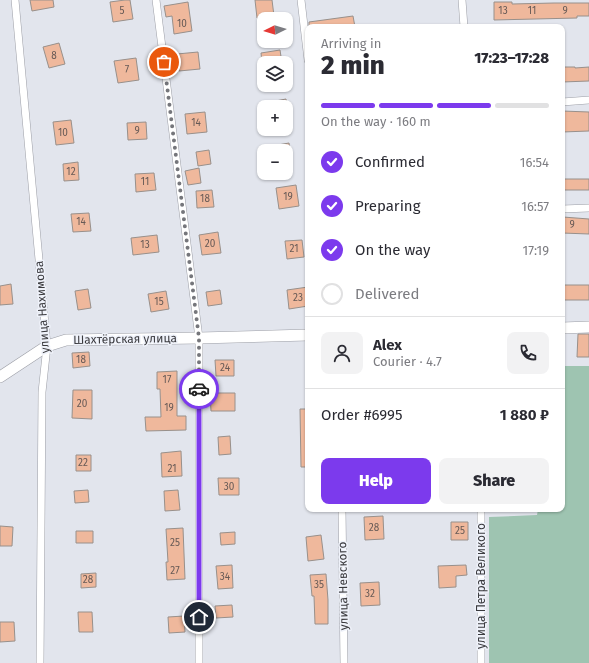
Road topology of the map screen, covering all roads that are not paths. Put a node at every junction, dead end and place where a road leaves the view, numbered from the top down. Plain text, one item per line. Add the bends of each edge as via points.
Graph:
1 (14, 0) edge
2 (156, 0) edge
3 (301, 0) edge
4 (462, 0) edge
5 (464, 24) edge
6 (305, 34) edge
7 (589, 100) edge
8 (565, 102) edge
9 (589, 208) edge
10 (565, 209) edge
11 (589, 327) edge
12 (565, 328) edge
13 (305, 335) edge
14 (199, 338) junction
15 (47, 346) junction
16 (0, 377) edge
17 (342, 512) edge
18 (481, 512) edge
19 (40, 663) edge
20 (199, 663) edge
21 (344, 663) edge
22 (481, 663) edge

1 - 15 street, улица Нахимова
2 - 14 street
3 - 6 street
4 - 5 street
7 - 8 street
9 - 10 street
11 - 12 street
13 - 14 street, Шахтёрская улица
14 - 15 street, Шахтёрская улица via 66,340
14 - 20 street
15 - 16 street, Шахтёрская улица
15 - 19 street, улица Нахимова via 42,392
17 - 21 street, улица Невского
18 - 22 street, улица Петра Великого

